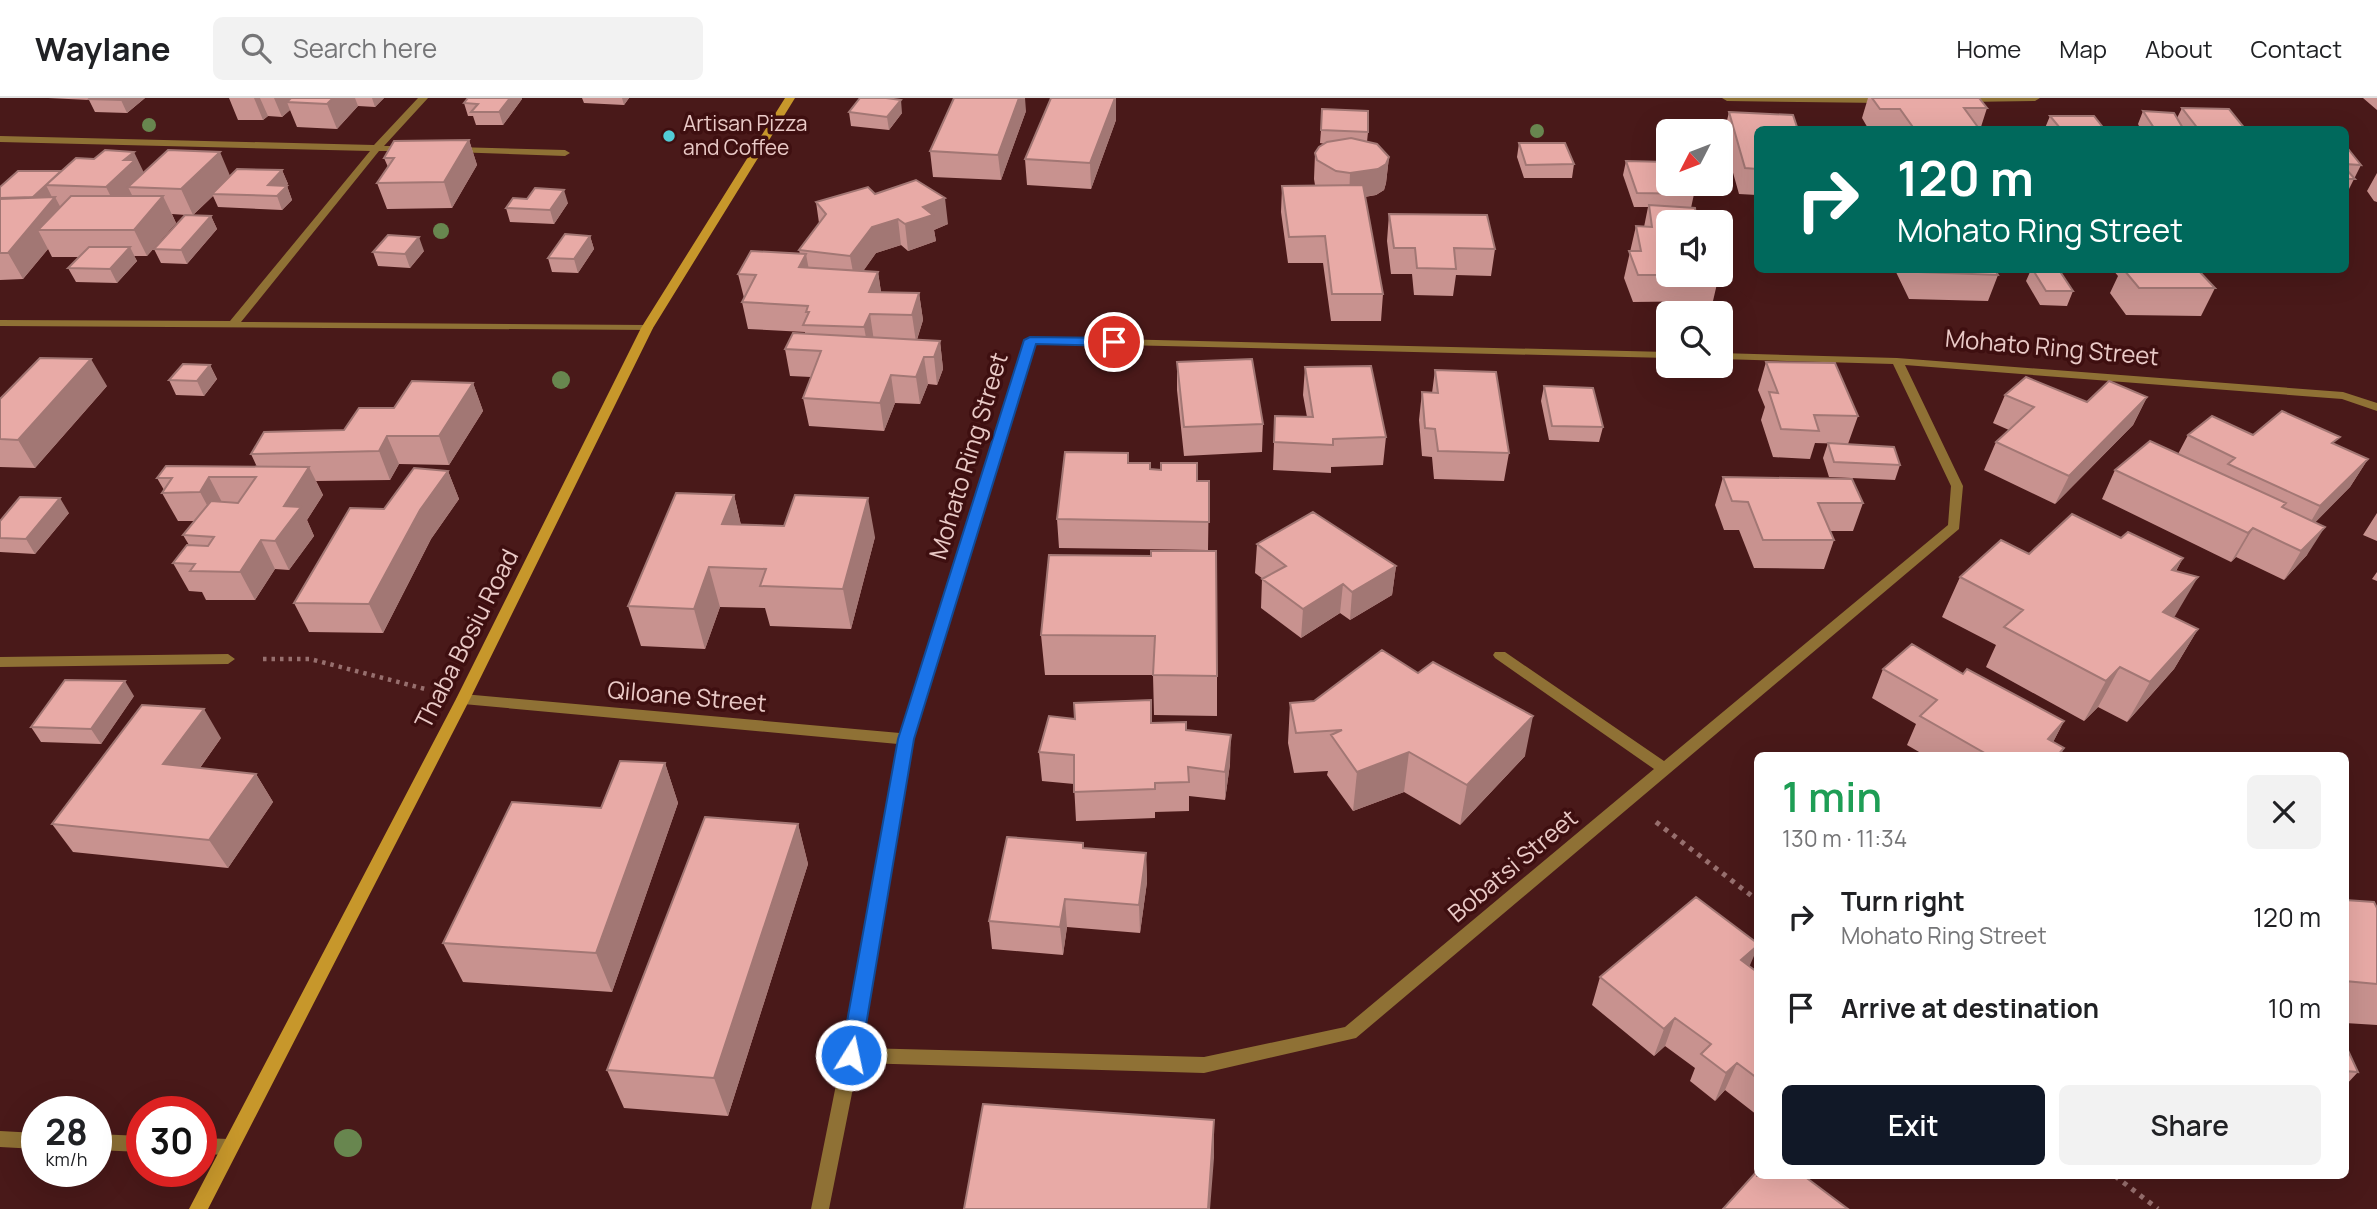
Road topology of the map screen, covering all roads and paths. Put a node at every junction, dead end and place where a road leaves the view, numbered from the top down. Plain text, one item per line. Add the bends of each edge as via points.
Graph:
1 (423, 98) edge
2 (790, 98) edge
3 (1727, 98) edge
4 (2035, 98) edge
5 (1889, 100) edge
6 (1955, 100) edge
7 (0, 139) edge
8 (377, 148) junction
9 (418, 149) edge
10 (444, 150) edge
11 (565, 153) dead end
12 (0, 323) edge
13 (232, 326) junction
14 (647, 328) junction
15 (1656, 355) edge
16 (1733, 356) edge
17 (1897, 361) junction
18 (2377, 407) edge
19 (1500, 655) dead end
20 (228, 659) joint
21 (0, 662) edge
22 (463, 699) junction
23 (906, 739) junction
24 (1665, 769) junction
25 (1628, 800) junction
26 (1754, 898) edge
27 (851, 1055) junction
28 (0, 1139) edge
29 (21, 1140) edge
30 (217, 1147) edge
31 (229, 1147) junction
32 (2119, 1179) edge
33 (198, 1209) edge
34 (820, 1209) edge
35 (2158, 1209) edge

1 - 8 street
2 - 14 street, Thaba Bosiu Road
3 - 5 street
4 - 6 street
7 - 8 street
8 - 9 street
8 - 13 street
10 - 11 street
12 - 13 street
13 - 14 street
14 - 22 street, Thaba Bosiu Road
15 - 23 street, Mohato Ring Street via 1030,340
16 - 17 street, Mohato Ring Street
17 - 18 street, Mohato Ring Street via 2343,396
17 - 24 street, Bobatsi Street via 1957,486 1954,526
19 - 24 street
20 - 21 street
20 - 22 path via 310,659
22 - 23 street, Qiloane Street
22 - 31 street, Thaba Bosiu Road
23 - 27 street, Mohato Ring Street
24 - 25 street, Bobatsi Street
25 - 26 path
25 - 27 street, Bobatsi Street via 1350,1033 1204,1065
27 - 34 street, Mohato Ring Street
28 - 29 street
30 - 31 street
31 - 33 street, Thaba Bosiu Road
32 - 35 path

